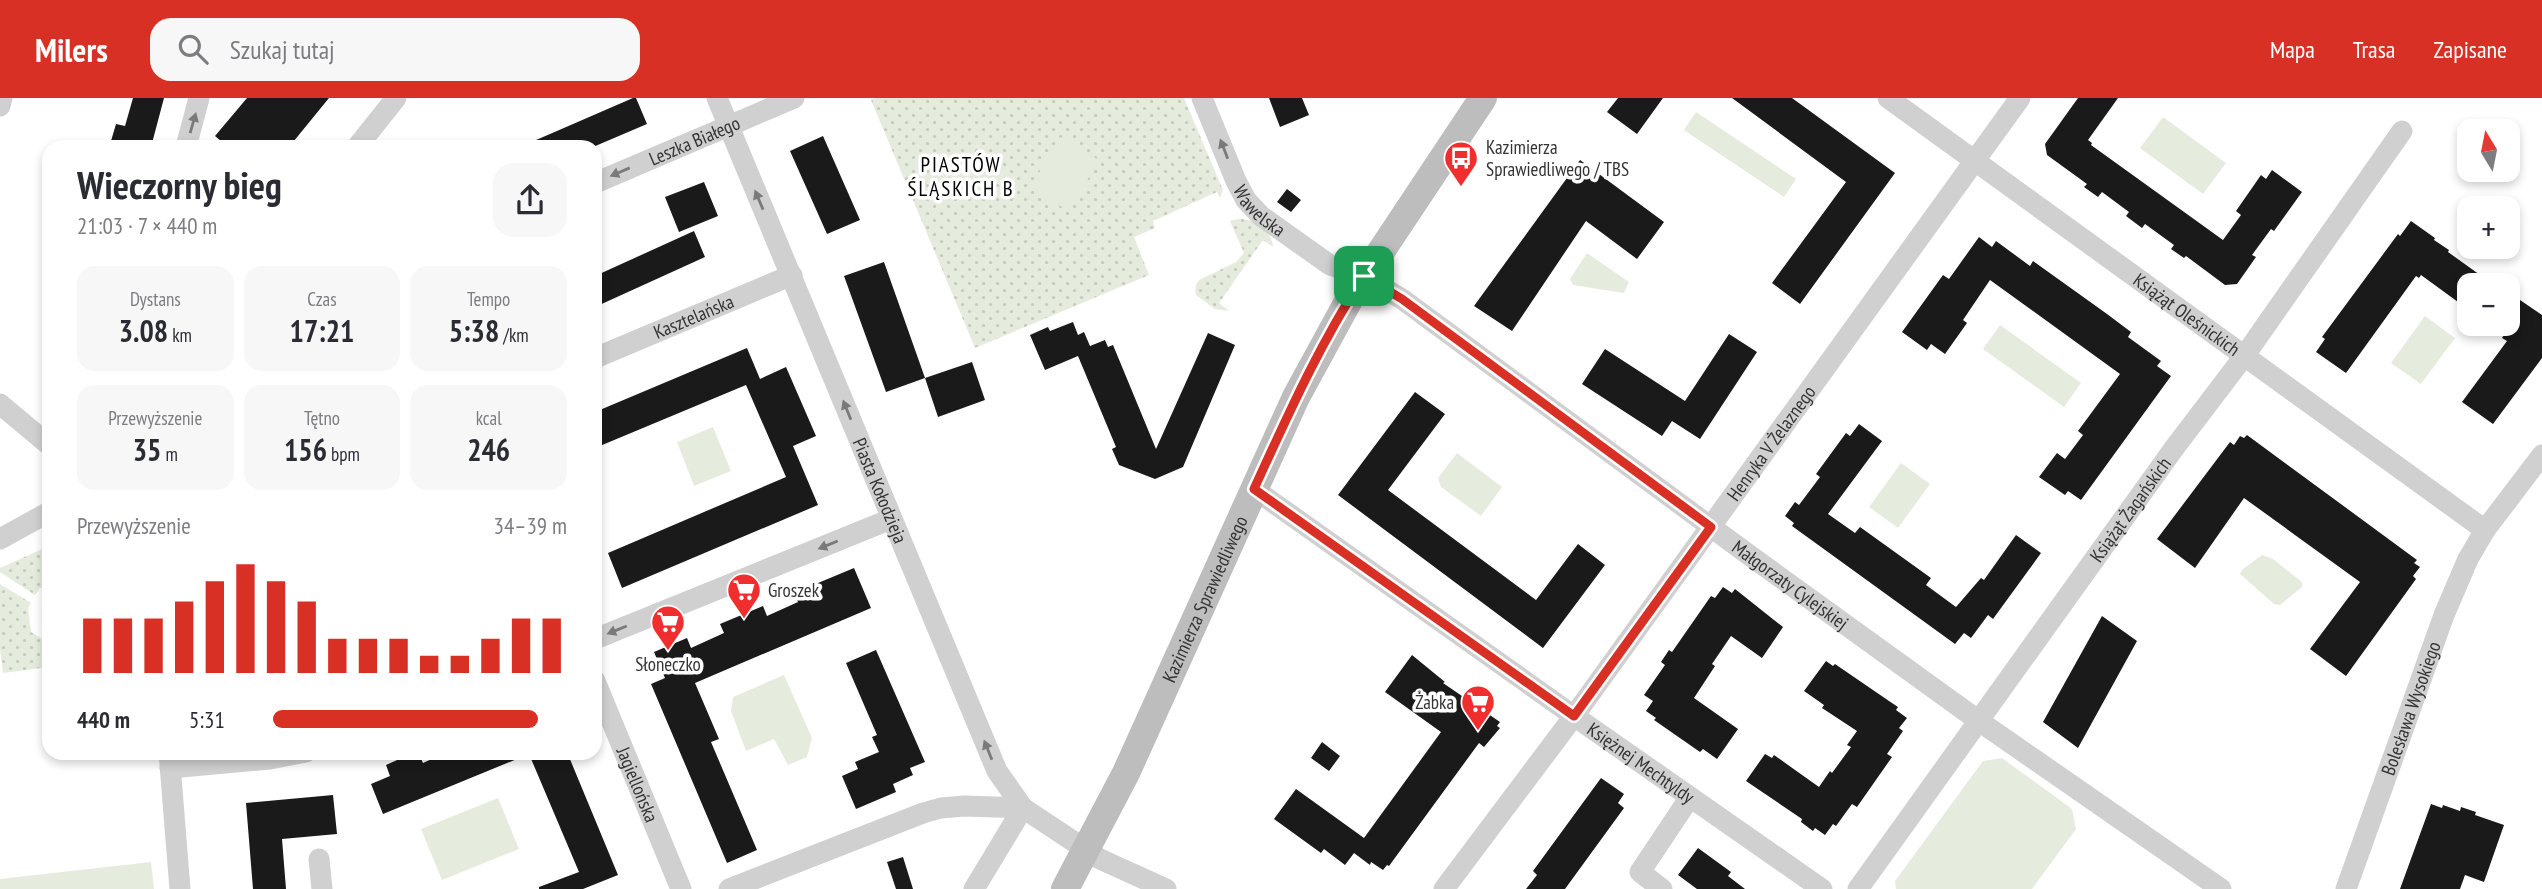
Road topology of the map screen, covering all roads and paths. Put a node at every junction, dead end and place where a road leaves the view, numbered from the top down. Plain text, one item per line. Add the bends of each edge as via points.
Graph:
1 (2, 98) edge
2 (199, 98) edge
3 (396, 98) edge
4 (717, 98) edge
5 (794, 98) edge
6 (1202, 98) edge
7 (1483, 98) edge
8 (1888, 98) edge
9 (2020, 98) edge
10 (0, 106) edge
11 (728, 127) junction
12 (2402, 131) dead end
13 (188, 140) edge
14 (367, 140) edge
15 (1975, 160) junction
16 (602, 180) edge
17 (792, 275) junction
18 (1364, 276) junction
19 (602, 355) edge
20 (2245, 355) junction
21 (0, 404) edge
22 (42, 439) edge
23 (2542, 455) edge
24 (1254, 489) junction
25 (42, 516) edge
26 (891, 519) junction
27 (1711, 527) junction
28 (2485, 530) junction
29 (0, 539) edge
30 (602, 636) edge
31 (602, 698) edge
32 (1574, 716) junction
33 (1979, 721) junction
34 (169, 760) edge
35 (1689, 797) junction
36 (1023, 808) junction
37 (1087, 851) junction
38 (319, 859) dead end
39 (1156, 887) edge
40 (180, 889) edge
41 (322, 889) edge
42 (681, 889) edge
43 (729, 889) edge
44 (974, 889) edge
45 (1065, 889) edge
46 (1444, 889) edge
47 (1662, 889) edge
48 (1822, 889) edge
49 (1858, 889) edge
50 (2221, 889) edge
51 (2346, 889) edge

1 - 10 street
13 -> 2 street
3 - 14 street
4 - 11 street, Piasta Kołodzieja
5 - 11 street, Leszka Białego
18 -> 6 street, Wawelska via 1317,256 1246,200
7 - 18 street, Kazimierza Sprawiedliwego
8 - 15 street, Książąt Oleśnickich
9 - 15 street, Henryka V Żelaznego
11 -> 16 street, Leszka Białego
17 -> 11 street, Piasta Kołodzieja
12 - 20 street, Książąt Żagańskich
15 - 20 street, Książąt Oleśnickich
15 - 27 street, Henryka V Żelaznego
17 - 19 street, Kasztelańska
26 -> 17 street, Piasta Kołodzieja
18 - 24 street, Kazimierza Sprawiedliwego via 1296,397
18 - 27 street, Małgorzaty Cylejskiej via 1402,299
20 - 28 street, Książąt Oleśnickich
20 - 33 street, Książąt Żagańskich
21 - 22 street
23 - 28 street, Bolesława Wysokiego
24 - 32 street, Księżnej Mechtyldy
24 - 37 street, Kazimierza Sprawiedliwego
25 - 29 street
26 -> 30 street
36 -> 26 street, Piasta Kołodzieja via 997,771
27 - 32 street, Henryka V Żelaznego
27 - 33 street, Małgorzaty Cylejskiej
28 - 51 street, Bolesława Wysokiego via 2444,615
31 - 42 street, Jagiellońska
32 - 35 street, Księżnej Mechtyldy
32 - 46 street, Henryka V Żelaznego
33 - 49 street, Książąt Żagańskich
33 - 50 street, Małgorzaty Cylejskiej
34 - 40 street
35 - 47 street via 1640,873
35 - 48 street, Księżnej Mechtyldy
36 - 37 street, Piasta Kołodzieja
36 - 43 street via 941,807
36 - 44 street
37 - 39 street, Piasta Kołodzieja
37 - 45 street, Kazimierza Sprawiedliwego
38 - 41 street

